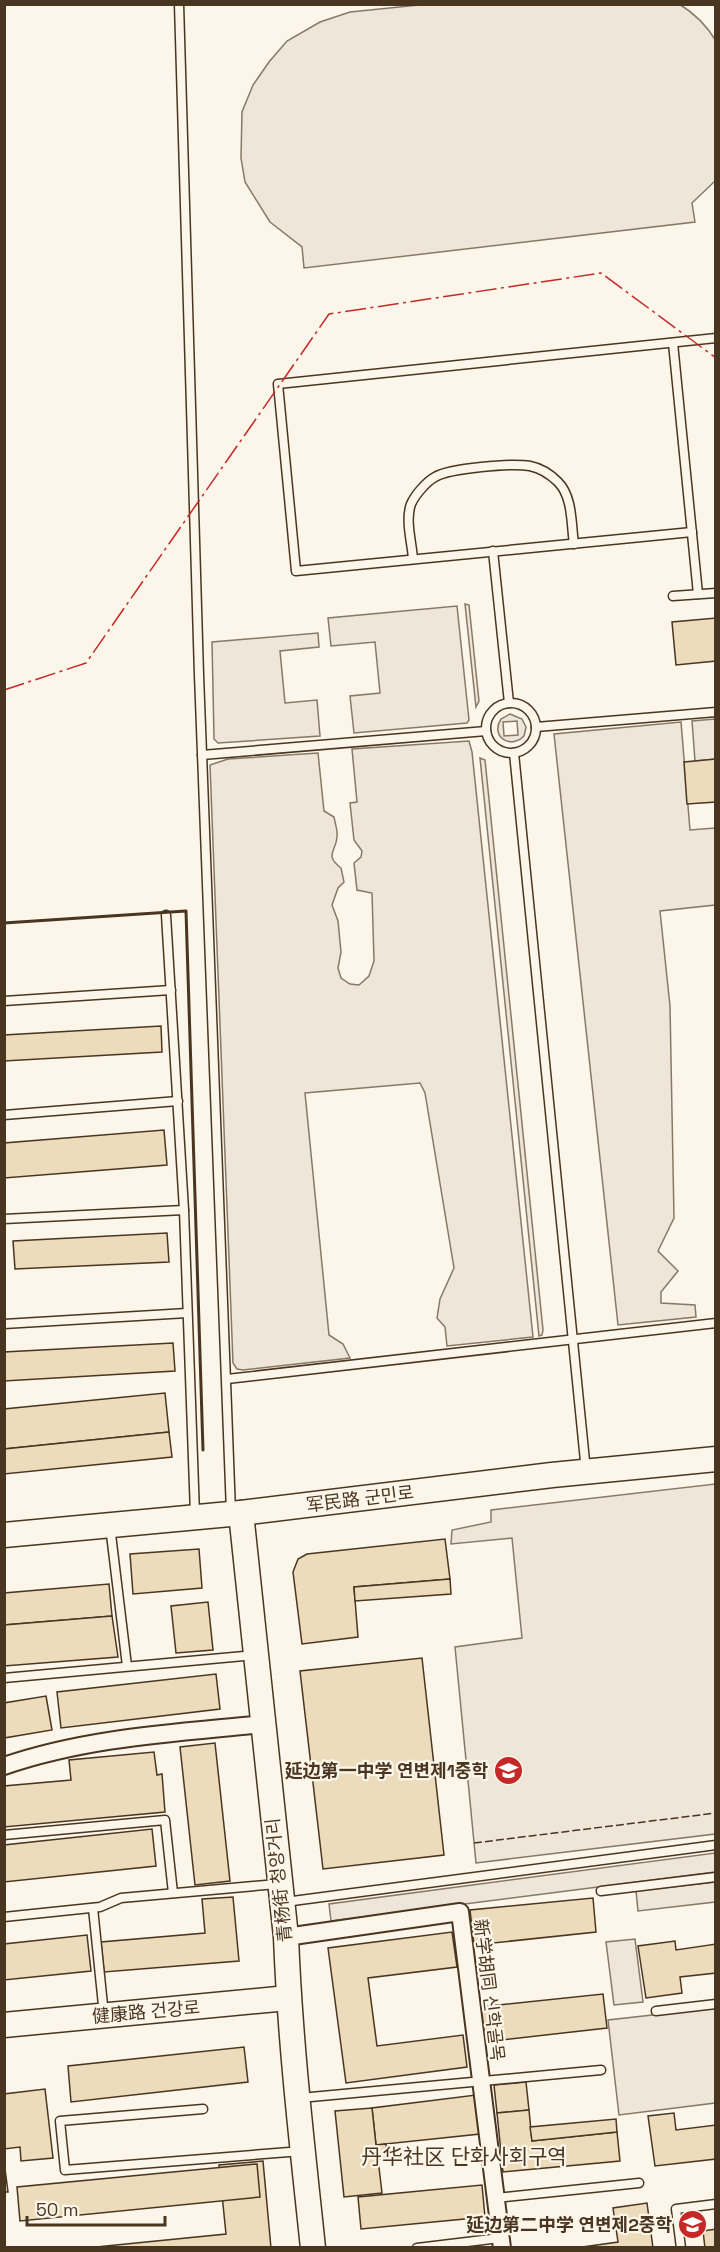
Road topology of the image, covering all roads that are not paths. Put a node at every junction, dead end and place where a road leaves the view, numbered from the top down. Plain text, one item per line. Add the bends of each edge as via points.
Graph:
1 (179, 4) edge
2 (716, 338) edge
3 (673, 343) junction
4 (692, 532) junction
5 (574, 543) junction
6 (493, 551) junction
7 (413, 559) junction
8 (716, 593) edge
9 (698, 594) junction
10 (673, 596) dead end
11 (510, 703) junction
12 (716, 712) edge
13 (536, 727) junction
14 (486, 731) junction
15 (514, 753) junction
16 (202, 755) junction
17 (166, 915) dead end
18 (171, 990) junction
19 (4, 1001) edge
20 (177, 1101) junction
21 (4, 1115) edge
22 (184, 1210) junction
23 (4, 1219) edge
24 (187, 1313) junction
25 (716, 1323) edge
26 (4, 1324) edge
27 (573, 1339) junction
28 (227, 1379) junction
29 (716, 1459) edge
30 (586, 1472) junction
31 (236, 1514) junction
32 (195, 1517) junction
33 (110, 1525) junction
34 (4, 1535) edge
35 (256, 1655) junction
36 (127, 1666) junction
37 (4, 1678) edge
38 (263, 1724) junction
39 (4, 1766) edge
40 (4, 1835) edge
41 (716, 1845) edge
42 (716, 1876) edge
43 (601, 1892) dead end
44 (172, 1893) junction
45 (281, 1893) junction
46 (93, 1908) junction
47 (4, 1917) edge
48 (286, 1937) junction
49 (288, 1998) junction
50 (716, 2004) edge
51 (656, 2011) dead end
52 (104, 2016) junction
53 (4, 2025) edge
54 (601, 2070) dead end
55 (481, 2080) junction
56 (297, 2098) junction
57 (203, 2109) dead end
58 (303, 2151) junction
59 (639, 2182) dead end
60 (496, 2198) junction
61 (716, 2204) edge
62 (501, 2243) edge
63 (313, 2247) edge
64 (417, 2247) edge
65 (681, 2247) edge

1 - 16 lane
2 - 3 lane
3 - 4 lane
3 - 7 lane via 278,384 296,571
4 - 5 lane
4 - 9 lane
5 - 6 lane
5 - 7 lane via 568,500 559,483 547,473 533,466 514,465 451,471 435,477 411,503
6 - 7 lane
6 - 11 lane
8 - 9 lane
9 - 10 lane
11 - 13 lane via 531,712
11 - 14 lane via 495,709
12 - 13 lane
13 - 15 lane via 528,747
14 - 15 lane via 493,745
14 - 16 lane
15 - 27 lane
16 - 28 lane
17 - 18 lane
18 - 19 lane
18 - 20 lane
20 - 21 lane
20 - 22 lane
22 - 23 lane
22 - 24 lane
24 - 26 lane
24 - 32 lane
25 - 27 lane
27 - 28 lane
27 - 30 lane
28 - 31 lane
29 - 30 street, 军民路 군민로
30 - 31 street, 军民路 군민로
31 - 32 street, 军民路 군민로
31 - 35 street, 青杨街 청양거리
32 - 33 street, 军民路 군민로
33 - 34 street, 军民路 군민로
33 - 36 lane
35 - 36 lane
35 - 38 street, 青杨街 청양거리
36 - 37 lane
38 - 39 street via 71,1746
38 - 45 street, 青杨街 청양거리
40 - 44 lane via 165,1820
41 - 45 lane
42 - 43 lane
44 - 45 lane
44 - 46 lane via 121,1898
45 - 48 street, 青杨街 청양거리
46 - 47 lane
46 - 52 lane
48 - 49 street, 青杨街 청양거리
48 - 55 street, 新学胡同 신학골목 via 460,1912
49 - 52 street, 健康路 건강로
49 - 56 street, 青杨街 청양거리
50 - 51 lane
52 - 53 street, 健康路 건강로
54 - 55 lane
55 - 56 lane
55 - 60 street, 新学胡同 신학골목
56 - 58 street, 青杨街 청양거리
57 - 58 lane via 60,2121 65,2170
58 - 63 street, 青杨街 청양거리
59 - 60 lane
60 - 62 street, 新学胡同 신학골목
61 - 65 lane via 676,2210
62 - 64 lane

